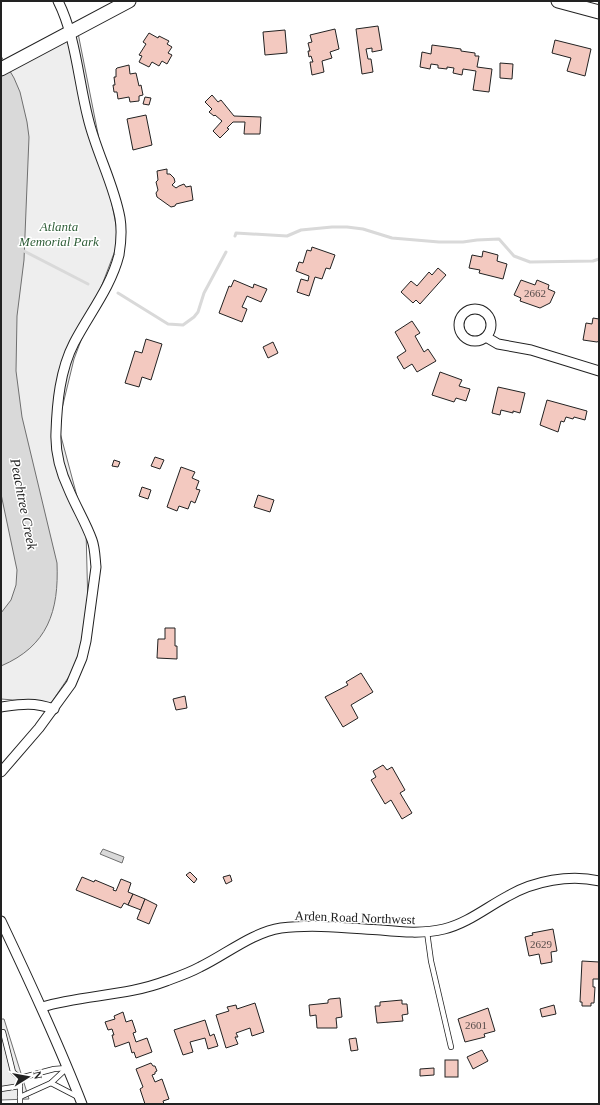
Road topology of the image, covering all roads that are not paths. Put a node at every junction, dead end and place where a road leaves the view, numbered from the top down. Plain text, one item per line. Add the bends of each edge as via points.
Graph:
1 (58, 1) edge
2 (129, 1) edge
3 (558, 1) edge
4 (599, 12) edge
5 (70, 33) junction
6 (1, 69) edge
7 (486, 337) dead end
8 (599, 371) edge
9 (1, 707) edge
10 (54, 709) junction
11 (1, 772) edge
12 (599, 881) edge
13 (1, 922) edge
14 (427, 932) junction
15 (42, 1007) junction
16 (3, 1032) dead end
17 (451, 1047) dead end
18 (68, 1068) junction
19 (20, 1078) junction
20 (51, 1083) junction
21 (20, 1086) junction
22 (1, 1089) edge
23 (20, 1097) junction
24 (81, 1101) edge
25 (20, 1104) edge

1 - 5 street via 65,13
2 - 5 main road
3 - 4 main road
5 - 6 main road
5 - 10 street via 96,147 118,206 121,235 119,255 110,278 69,355 58,402 56,434 60,465 68,490 92,540 96,566 82,658 71,684
7 - 8 street via 498,344 531,350
9 - 10 street via 40,704
10 - 11 street
12 - 14 street, Arden Road Northwest via 567,878 520,890 467,920
13 - 15 street
14 - 15 street, Arden Road Northwest via 331,926 279,929 253,937 200,967 165,982
14 - 17 lane via 431,961
15 - 18 street
16 - 19 lane via 13,1072
18 - 19 lane
18 - 20 lane
18 - 24 street
19 - 21 lane
20 - 23 lane
20 - 24 lane
21 - 22 lane
21 - 23 lane
23 - 25 lane

